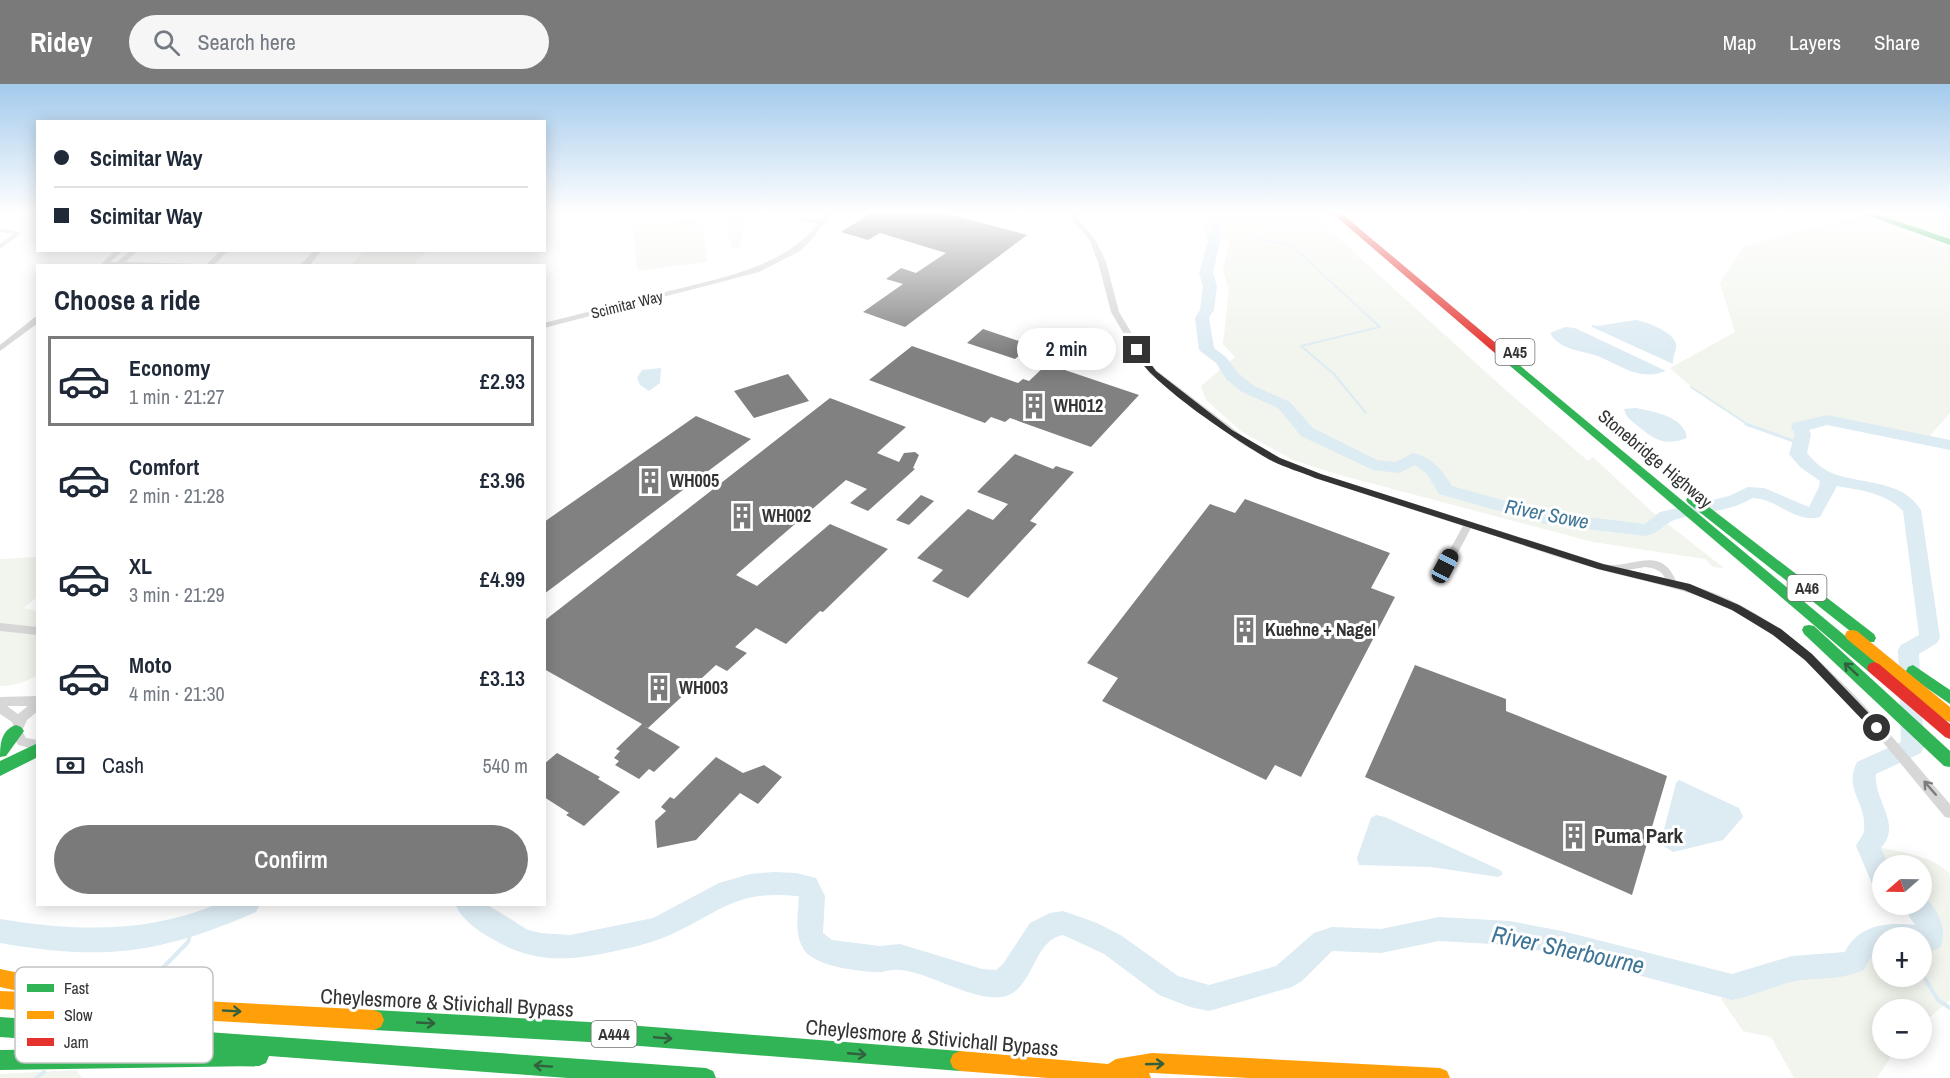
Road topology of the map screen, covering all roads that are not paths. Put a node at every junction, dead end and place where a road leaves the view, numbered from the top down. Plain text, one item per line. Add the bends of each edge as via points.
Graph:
1 (125, 259) edge
2 (777, 259) edge
3 (1101, 259) edge
4 (1391, 259) edge
5 (1402, 259) edge
6 (119, 264) edge
7 (36, 321) edge
8 (546, 325) edge
9 (0, 349) edge
10 (1673, 496) junction
11 (1468, 525) junction
12 (1701, 526) junction
13 (1439, 578) dead end
14 (0, 627) edge
15 (36, 631) edge
16 (1924, 687) junction
17 (1950, 698) edge
18 (0, 702) edge
19 (36, 702) edge
20 (36, 704) edge
21 (0, 708) edge
22 (1950, 716) edge
23 (17, 728) junction
24 (1950, 733) edge
25 (36, 746) edge
26 (36, 748) edge
27 (0, 751) edge
28 (1950, 761) edge
29 (0, 769) edge
30 (1950, 813) edge
31 (0, 978) edge
32 (15, 981) edge
33 (0, 1000) edge
34 (15, 1001) edge
35 (213, 1011) edge
36 (0, 1027) edge
37 (15, 1028) edge
38 (213, 1042) edge
39 (375, 1054) junction
40 (213, 1057) edge
41 (0, 1060) edge
42 (15, 1060) edge
43 (1097, 1072) junction
44 (706, 1078) edge
45 (1141, 1078) edge
46 (1440, 1078) edge

1 - 6 street
2 - 8 street, Scimitar Way via 756,270
3 - 11 street via 1115,312 1142,358 1153,372 1229,431 1276,460
4 - 10 main road, Stonebridge Highway / A45
5 - 10 main road, Stonebridge Highway / A45
7 - 9 street
10 - 12 main road, Stonebridge Highway / A45
10 - 16 main road, Stonebridge Highway / A45 via 1722,523
11 - 13 street
30 -> 11 street via 1889,741 1808,657 1777,632 1711,596
12 - 24 main road, Stonebridge Highway / A45
28 -> 12 main road, A46
14 - 15 street
16 - 17 main road
16 - 22 main road
18 - 19 street
20 - 23 street
21 - 23 street via 17,719
23 - 25 street via 21,742
23 - 27 main road
26 - 29 main road
31 - 32 main road
33 - 34 main road, Cheylesmore & Stivichall Bypass / A444
35 -> 43 main road, Cheylesmore & Stivichall Bypass / A444 via 589,1032
36 - 37 main road, A444
38 - 39 main road, A444
39 - 40 main road
44 -> 39 main road, A444
41 - 42 main road
43 - 45 main road, Cheylesmore & Stivichall Bypass / A444
43 -> 46 main road via 1152,1063

